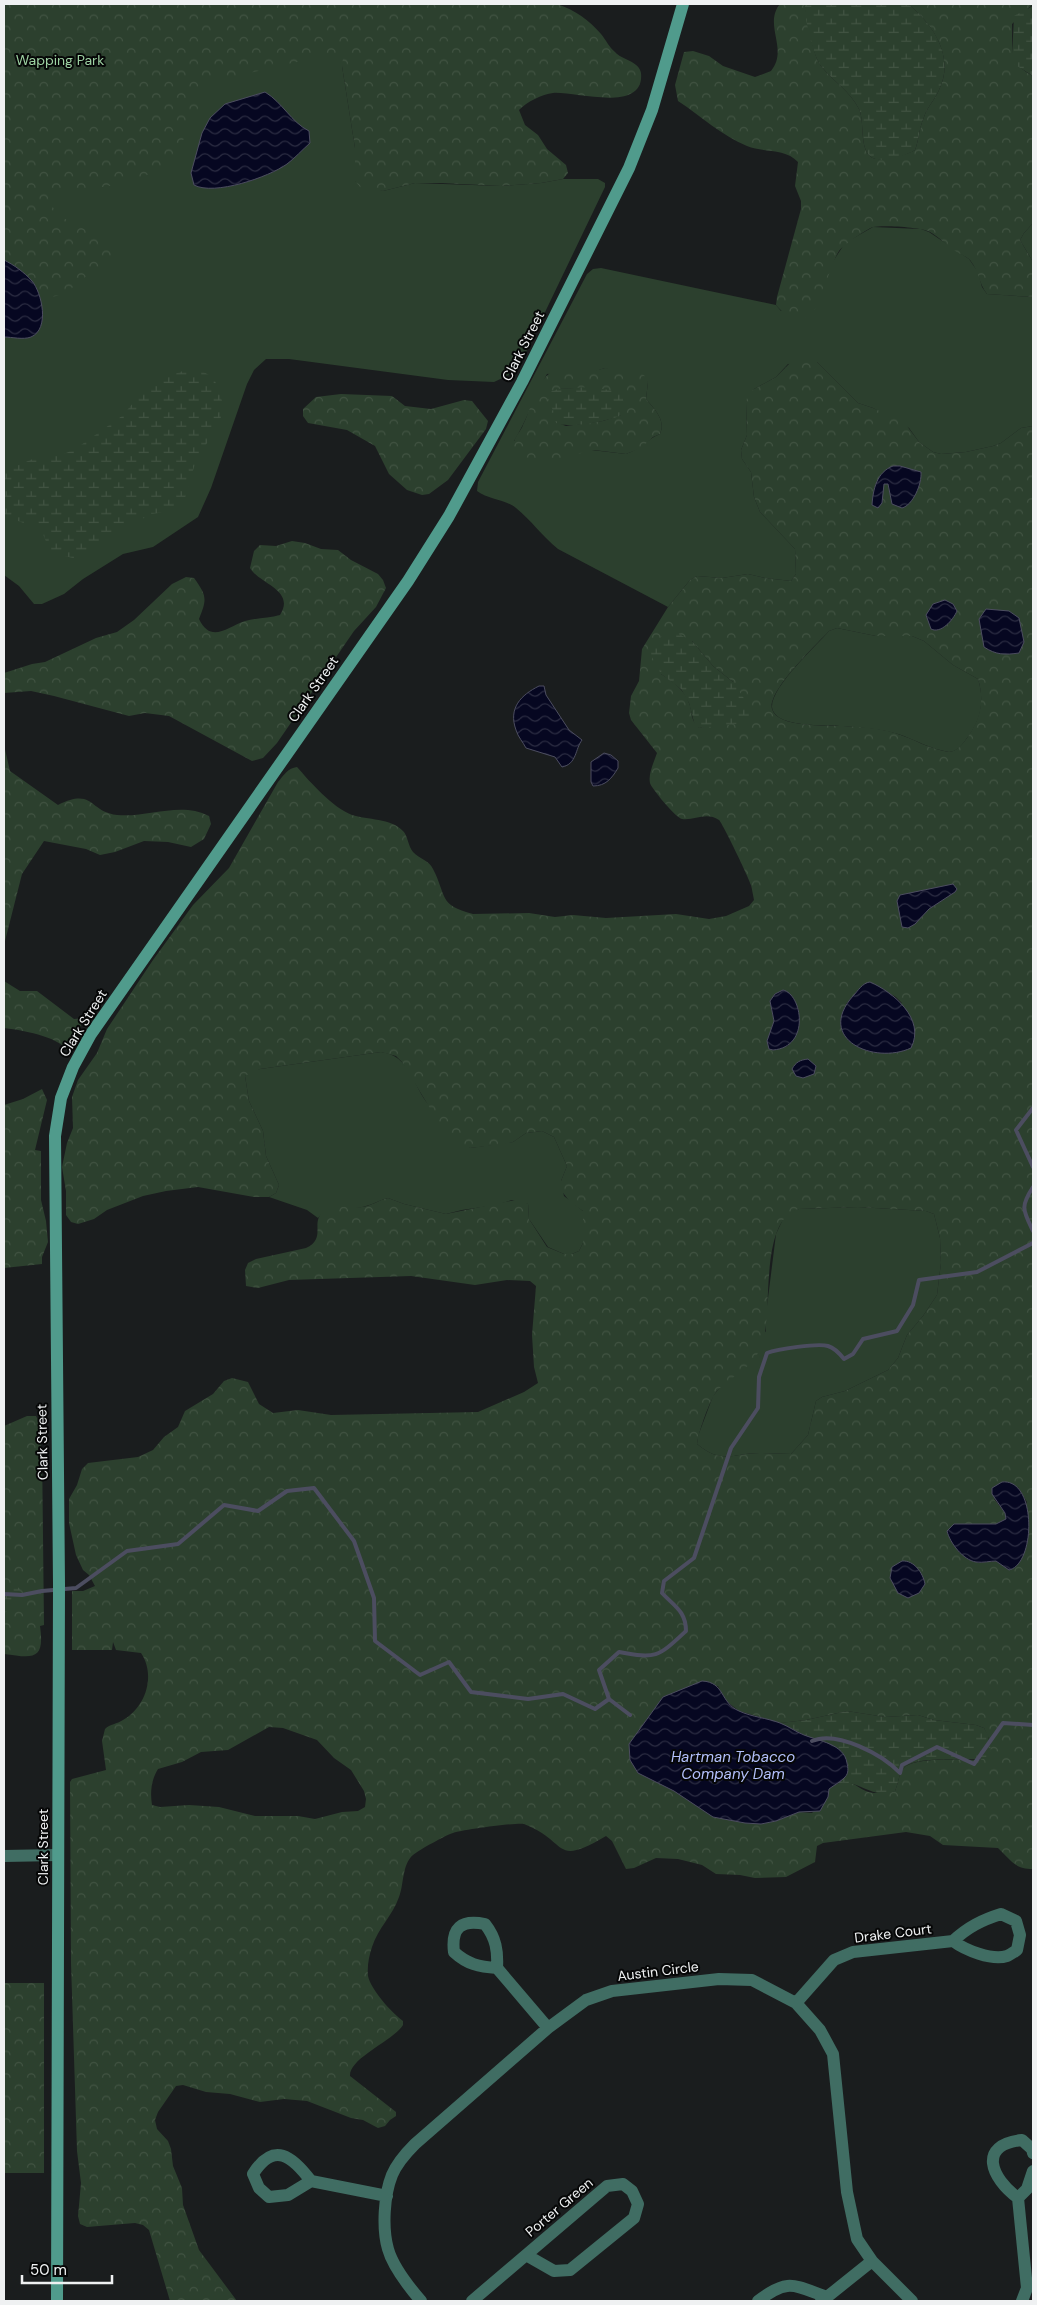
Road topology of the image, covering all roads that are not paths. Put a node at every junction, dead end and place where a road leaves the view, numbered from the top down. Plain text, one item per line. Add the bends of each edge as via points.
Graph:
1 (683, 4) edge
2 (58, 1855) junction
3 (4, 1856) edge
4 (953, 1941) junction
5 (497, 1968) dead end
6 (796, 2002) junction
7 (548, 2028) junction
8 (1033, 2153) edge
9 (1033, 2171) edge
10 (311, 2181) dead end
11 (387, 2196) junction
12 (1018, 2198) junction
13 (526, 2255) junction
14 (872, 2261) junction
15 (824, 2299) edge
16 (57, 2301) edge
17 (421, 2301) edge
18 (472, 2301) edge
19 (758, 2301) edge
20 (912, 2301) edge
21 (1022, 2301) edge

1 - 2 main road, Clark Street via 652,110 629,168 522,382 449,516 408,581 91,1034 61,1098 55,1136
2 - 3 street
2 - 16 main road, Clark Street
4 - 4 street via 964,1950 1007,1957 1017,1950 1020,1935 1016,1921 1001,1914 979,1921
4 - 6 street, Drake Court via 853,1952 834,1960
5 - 7 street
6 - 7 street, Austin Circle via 752,1980 718,1978 612,1991 586,2000
6 - 14 street, Austin Circle via 820,2030 833,2054 847,2192 858,2239
7 - 11 street, Austin Circle via 415,2144 401,2159
8 - 12 street via 1022,2140 1011,2141 999,2146 992,2157 994,2170 1004,2187
9 - 12 street via 1027,2189
10 - 11 street
11 - 17 street, Austin Circle via 388,2249
12 - 21 street via 1027,2288
13 - 13 street, Porter Green via 607,2186 623,2184 632,2192 638,2204 634,2218 570,2270 554,2271
13 - 18 street, Porter Green
14 - 15 street
14 - 20 street, Austin Circle
15 - 19 street via 792,2284 776,2287

